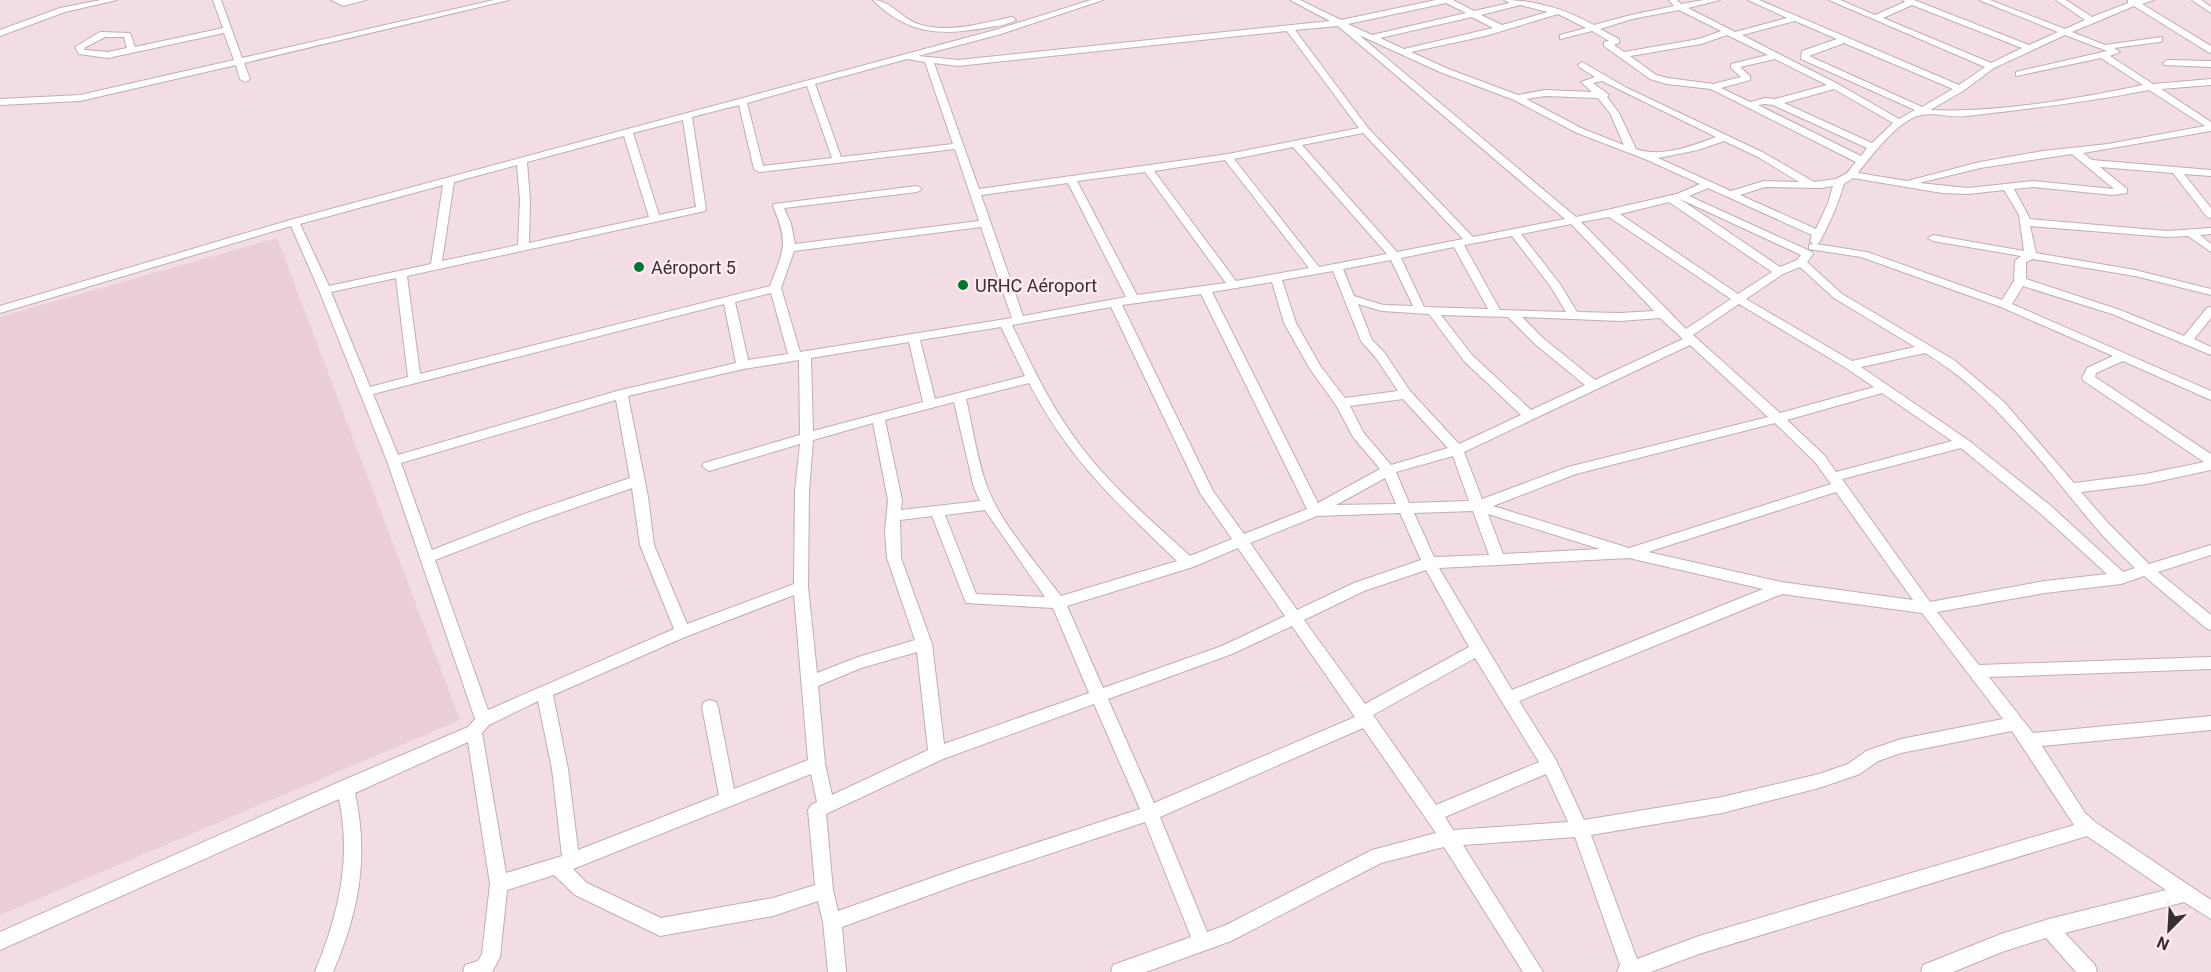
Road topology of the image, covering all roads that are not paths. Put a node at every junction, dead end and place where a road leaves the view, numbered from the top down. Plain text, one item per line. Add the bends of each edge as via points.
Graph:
1 (113, 0) edge
2 (217, 0) edge
3 (335, 0) edge
4 (362, 0) edge
5 (505, 0) edge
6 (877, 0) edge
7 (1100, 0) edge
8 (1294, 0) edge
9 (1508, 0) edge
10 (1532, 0) edge
11 (1716, 0) edge
12 (1752, 0) edge
13 (1833, 0) edge
14 (1983, 0) edge
15 (2060, 0) edge
16 (2150, 0) edge
17 (2196, 0) edge
18 (1910, 1) edge
19 (2132, 2) edge
20 (1519, 3) junction
21 (1676, 4) edge
22 (1055, 9) junction
23 (1558, 11) junction
24 (2211, 11) edge
25 (1473, 14) junction
26 (1875, 18) junction
27 (1794, 19) junction
28 (2091, 20) junction
29 (1340, 23) junction
30 (1290, 28) junction
31 (1500, 28) junction
32 (1596, 28) junction
33 (226, 30) junction
34 (2061, 32) junction
35 (0, 33) edge
36 (1730, 34) junction
37 (1373, 37) junction
38 (1563, 37) dead end
39 (2159, 39) dead end
40 (1844, 40) junction
41 (2030, 48) junction
42 (132, 50) junction
43 (2211, 50) edge
44 (1405, 51) junction
45 (2103, 51) junction
46 (1622, 55) junction
47 (1777, 56) junction
48 (903, 57) junction
49 (929, 61) junction
50 (238, 62) junction
51 (2167, 63) dead end
52 (2211, 64) edge
53 (1582, 65) dead end
54 (1991, 66) junction
55 (2019, 74) dead end
56 (1600, 78) junction
57 (245, 79) dead end
58 (810, 82) junction
59 (2211, 82) edge
60 (1835, 86) junction
61 (1713, 87) junction
62 (2149, 87) junction
63 (1960, 89) junction
64 (1604, 96) junction
65 (1517, 98) junction
66 (742, 100) junction
67 (0, 102) edge
68 (1775, 102) junction
69 (1748, 105) junction
70 (1923, 111) junction
71 (687, 115) junction
72 (1899, 123) junction
73 (2211, 127) edge
74 (1365, 130) junction
75 (628, 132) junction
76 (1724, 138) junction
77 (1295, 144) junction
78 (958, 146) junction
79 (1873, 147) junction
80 (1632, 151) junction
81 (2075, 151) junction
82 (1227, 157) junction
83 (1648, 157) junction
84 (522, 160) junction
85 (1863, 161) junction
86 (838, 162) junction
87 (2091, 163) junction
88 (1148, 168) junction
89 (2175, 170) junction
90 (2211, 173) edge
91 (1851, 175) junction
92 (1071, 179) junction
93 (449, 180) junction
94 (1839, 182) junction
95 (1708, 184) junction
96 (1904, 184) junction
97 (1812, 185) junction
98 (2007, 186) junction
99 (916, 189) dead end
100 (975, 193) junction
101 (1731, 194) junction
102 (1676, 197) junction
103 (1611, 213) junction
104 (2211, 215) edge
105 (655, 219) junction
106 (1573, 220) junction
107 (294, 222) junction
108 (2025, 222) junction
109 (985, 223) junction
110 (2211, 231) edge
111 (1515, 232) junction
112 (2190, 232) junction
113 (1819, 234) junction
114 (1933, 238) dead end
115 (1471, 241) junction
116 (1458, 244) junction
117 (523, 248) junction
118 (790, 248) junction
119 (2211, 249) edge
120 (1807, 254) junction
121 (1394, 255) junction
122 (2031, 255) junction
123 (436, 266) junction
124 (1338, 267) junction
125 (1317, 271) junction
126 (1779, 272) junction
127 (401, 274) junction
128 (1276, 278) junction
129 (2020, 281) junction
130 (1233, 284) junction
131 (775, 288) junction
132 (325, 290) junction
133 (1205, 290) junction
134 (2211, 292) edge
135 (1350, 298) junction
136 (1133, 299) junction
137 (1738, 299) junction
138 (729, 300) junction
139 (1115, 303) junction
140 (2005, 305) junction
141 (0, 310) edge
142 (2211, 310) edge
143 (1426, 311) junction
144 (1496, 314) junction
145 (1512, 314) junction
146 (1663, 314) junction
147 (1574, 316) junction
148 (1012, 322) junction
149 (1689, 337) junction
150 (914, 338) junction
151 (2186, 341) junction
152 (1926, 349) junction
153 (2211, 351) edge
154 (800, 356) junction
155 (2121, 357) junction
156 (743, 365) junction
157 (1850, 365) junction
158 (1033, 378) junction
159 (414, 380) junction
160 (1592, 384) junction
161 (1886, 388) junction
162 (366, 392) junction
163 (621, 394) junction
164 (1406, 394) junction
165 (2211, 396) edge
166 (959, 398) junction
167 (1342, 403) junction
168 (930, 405) junction
169 (1529, 415) junction
170 (878, 417) junction
171 (1779, 418) junction
172 (807, 439) junction
173 (1963, 443) junction
174 (1457, 450) junction
175 (2211, 460) edge
176 (394, 461) junction
177 (2211, 465) edge
178 (709, 466) dead end
179 (1388, 470) junction
180 (637, 481) junction
181 (1837, 481) junction
182 (2071, 488) junction
183 (989, 505) junction
184 (1478, 506) junction
185 (1405, 508) junction
186 (937, 511) junction
187 (1315, 511) junction
188 (893, 516) junction
189 (1242, 543) junction
190 (2211, 550) edge
191 (1629, 553) junction
192 (428, 557) junction
193 (1498, 560) junction
194 (1188, 563) junction
195 (1429, 563) junction
196 (2146, 570) junction
197 (2121, 578) junction
198 (801, 587) junction
199 (1781, 588) junction
200 (1058, 603) junction
201 (1926, 608) junction
202 (1294, 616) junction
203 (2211, 624) edge
204 (682, 631) junction
205 (924, 644) junction
206 (1478, 649) junction
207 (2211, 663) edge
208 (1975, 671) junction
209 (811, 682) junction
210 (544, 691) junction
211 (1097, 698) junction
212 (1508, 698) junction
213 (710, 707) dead end
214 (1363, 717) junction
215 (2016, 723) junction
216 (2211, 723) edge
217 (478, 726) junction
218 (2029, 740) junction
219 (937, 754) junction
220 (817, 764) junction
221 (1550, 765) junction
222 (345, 787) junction
223 (728, 799) junction
224 (826, 805) junction
225 (1150, 813) junction
226 (1433, 814) junction
227 (2089, 828) junction
228 (1580, 830) junction
229 (1448, 838) junction
230 (565, 863) junction
231 (499, 884) junction
232 (824, 890) junction
233 (2186, 893) junction
234 (2211, 910) edge
235 (832, 922) junction
236 (2049, 928) junction
237 (0, 941) edge
238 (1202, 941) junction
239 (324, 972) edge
240 (472, 972) edge
241 (837, 972) edge
242 (1120, 972) edge
243 (1534, 972) edge
244 (1630, 972) edge
245 (1930, 972) edge
246 (2088, 972) edge

1 - 35 street via 63,10
2 - 33 street
3 - 4 street via 344,4
5 - 50 street
6 - 22 street via 909,22 949,31
7 - 22 street
8 - 29 street
9 - 20 street
10 - 20 street
11 - 21 street
12 - 27 street
13 - 26 street
14 - 34 street
15 - 28 street
16 - 19 street
17 - 24 street
18 - 26 street
18 - 41 street
19 - 28 street
19 - 43 street
20 - 23 street
20 - 25 street
21 - 32 street
21 - 36 street
22 - 48 street via 1008,29
23 - 31 street
23 - 32 street
25 - 29 street via 1447,0
25 - 31 street
25 - 37 street
26 - 54 street
27 - 36 street
27 - 40 street
28 - 34 street
29 - 30 street
29 - 37 street
29 - 106 street
30 - 49 street via 958,63
30 - 74 street
31 - 44 street
32 - 38 street
32 - 46 street via 1616,41 1607,44
33 - 42 street
33 - 50 street
34 - 41 street
34 - 45 street
36 - 46 street
36 - 47 street
37 - 44 street
39 - 45 street
40 - 63 street
40 - 70 street via 1805,53 1804,57
41 - 54 street
42 - 42 street via 108,55 82,52 79,47 103,34 115,34 127,35
44 - 65 street
45 - 55 street
45 - 62 street
46 - 61 street via 1659,79
47 - 60 street
47 - 61 street via 1734,66 1747,78
48 - 49 street
48 - 58 street
49 - 78 street
50 - 57 street
50 - 67 street via 80,98
51 - 52 street
53 - 56 street
54 - 63 street
56 - 64 street via 1586,81
56 - 76 street
58 - 66 street
58 - 86 street
59 - 62 street
60 - 68 street
60 - 72 street
61 - 69 street
62 - 70 street via 2084,100 1959,114
62 - 73 street
63 - 70 street
64 - 65 street via 1545,93
64 - 80 street
65 - 80 street via 1580,131
66 - 71 street
66 - 86 street via 759,169
68 - 69 street
68 - 79 street
69 - 85 street
70 - 72 street
71 - 75 street
71 - 105 street via 701,209
72 - 79 street
73 - 81 street
74 - 77 street
74 - 115 street
75 - 84 street
75 - 105 street
76 - 83 street
76 - 97 street via 1766,157
77 - 82 street
77 - 121 street
78 - 86 street
78 - 100 street
79 - 85 street
80 - 83 street
81 - 87 street
81 - 96 street via 1980,165
82 - 88 street
82 - 125 street
83 - 95 street
84 - 93 street
84 - 117 street
85 - 91 street
87 - 89 street
87 - 98 street via 2123,191 2033,184
88 - 92 street
88 - 130 street
89 - 90 street
89 - 104 street
91 - 94 street
91 - 96 street
92 - 100 street
92 - 136 street
93 - 107 street
93 - 123 street
94 - 97 street
94 - 113 street
95 - 101 street
95 - 102 street
96 - 98 street via 1968,191
97 - 101 street via 1764,184
98 - 108 street
99 - 118 street via 778,206
100 - 109 street
101 - 113 street
102 - 103 street
102 - 120 street
102 - 126 street
103 - 106 street
103 - 137 street
105 - 117 street
106 - 111 street
106 - 146 street
107 - 132 street
107 - 141 street
108 - 112 street via 2167,234
108 - 122 street
109 - 118 street
109 - 148 street
110 - 112 street
111 - 115 street
111 - 147 street
112 - 119 street
113 - 120 street
114 - 122 street
115 - 116 street
116 - 121 street
116 - 144 street
117 - 123 street
118 - 131 street
120 - 126 street
120 - 140 street via 1863,254
120 - 152 street via 1838,296
121 - 124 street
121 - 143 street
122 - 129 street via 2021,261
122 - 134 street via 2135,273
123 - 127 street
124 - 125 street
124 - 135 street
125 - 128 street
126 - 137 street
127 - 132 street
127 - 159 street
128 - 130 street
128 - 167 street via 1290,323 1316,369
129 - 140 street
129 - 151 street via 2116,312
130 - 133 street
131 - 138 street
131 - 154 street
132 - 162 street
133 - 136 street
133 - 187 street
135 - 143 street via 1382,308
135 - 164 street via 1367,341
136 - 139 street
137 - 149 street
137 - 157 street
138 - 156 street
138 - 159 street
139 - 148 street
139 - 189 street via 1207,494
140 - 155 street
142 - 151 street
143 - 144 street
143 - 169 street via 1468,358
144 - 145 street
145 - 147 street
145 - 160 street
146 - 147 street
146 - 149 street
148 - 150 street
148 - 158 street
149 - 160 street
149 - 171 street
150 - 154 street
150 - 168 street
151 - 153 street
152 - 157 street
152 - 182 street via 1950,363 2000,405
154 - 156 street
154 - 172 street
155 - 165 street
155 - 175 street via 2091,371 2088,378
156 - 163 street
157 - 161 street
158 - 166 street
158 - 194 street via 1078,452
159 - 162 street
160 - 169 street
161 - 171 street
161 - 173 street
162 - 176 street
163 - 176 street
163 - 180 street
164 - 167 street
164 - 174 street
166 - 168 street
166 - 183 street via 981,488
167 - 179 street via 1358,434
168 - 170 street
169 - 174 street
170 - 172 street
170 - 188 street via 895,500
171 - 181 street
171 - 184 street via 1573,470
172 - 178 street
172 - 198 street
173 - 181 street
173 - 197 street
174 - 179 street
174 - 184 street
176 - 192 street
177 - 182 street via 2146,479
179 - 185 street
179 - 187 street
180 - 192 street
180 - 204 street via 644,502 648,548
181 - 191 street
181 - 201 street
182 - 196 street
183 - 186 street
183 - 200 street
184 - 185 street
184 - 191 street
184 - 193 street
185 - 187 street
185 - 195 street
186 - 188 street
186 - 200 street via 971,599
187 - 189 street
188 - 205 street via 894,558
189 - 194 street
189 - 202 street
190 - 196 street
191 - 193 street
191 - 199 street
192 - 217 street
193 - 195 street
194 - 200 street
195 - 202 street via 1359,587
195 - 206 street
196 - 197 street
196 - 203 street
197 - 201 street
198 - 204 street
198 - 209 street
199 - 201 street
199 - 212 street
200 - 211 street
201 - 208 street
202 - 211 street via 1227,650
202 - 214 street
204 - 210 street
205 - 209 street via 858,663
205 - 219 street
206 - 212 street
206 - 214 street
207 - 208 street
208 - 215 street
209 - 220 street
210 - 217 street
210 - 230 street via 560,769
211 - 219 street
211 - 225 street
212 - 221 street
213 - 223 street
214 - 225 street
214 - 226 street
215 - 218 street
215 - 228 street via 1901,747 1819,781 1722,805
216 - 218 street
217 - 222 street
217 - 231 street
218 - 227 street
219 - 224 street
220 - 223 street
220 - 224 street
221 - 226 street
221 - 228 street
222 - 237 street
222 - 239 street via 353,834 352,872 346,909
223 - 230 street
224 - 232 street via 817,810
225 - 235 street
225 - 238 street
226 - 229 street
227 - 233 street
227 - 244 street via 1721,938
228 - 229 street
228 - 244 street
229 - 238 street via 1378,856 1231,932
229 - 243 street
230 - 231 street
230 - 232 street via 581,889 660,927 773,907
231 - 240 street via 491,957 484,968
232 - 235 street
233 - 234 street
233 - 236 street
235 - 241 street
236 - 245 street
236 - 246 street
238 - 242 street

